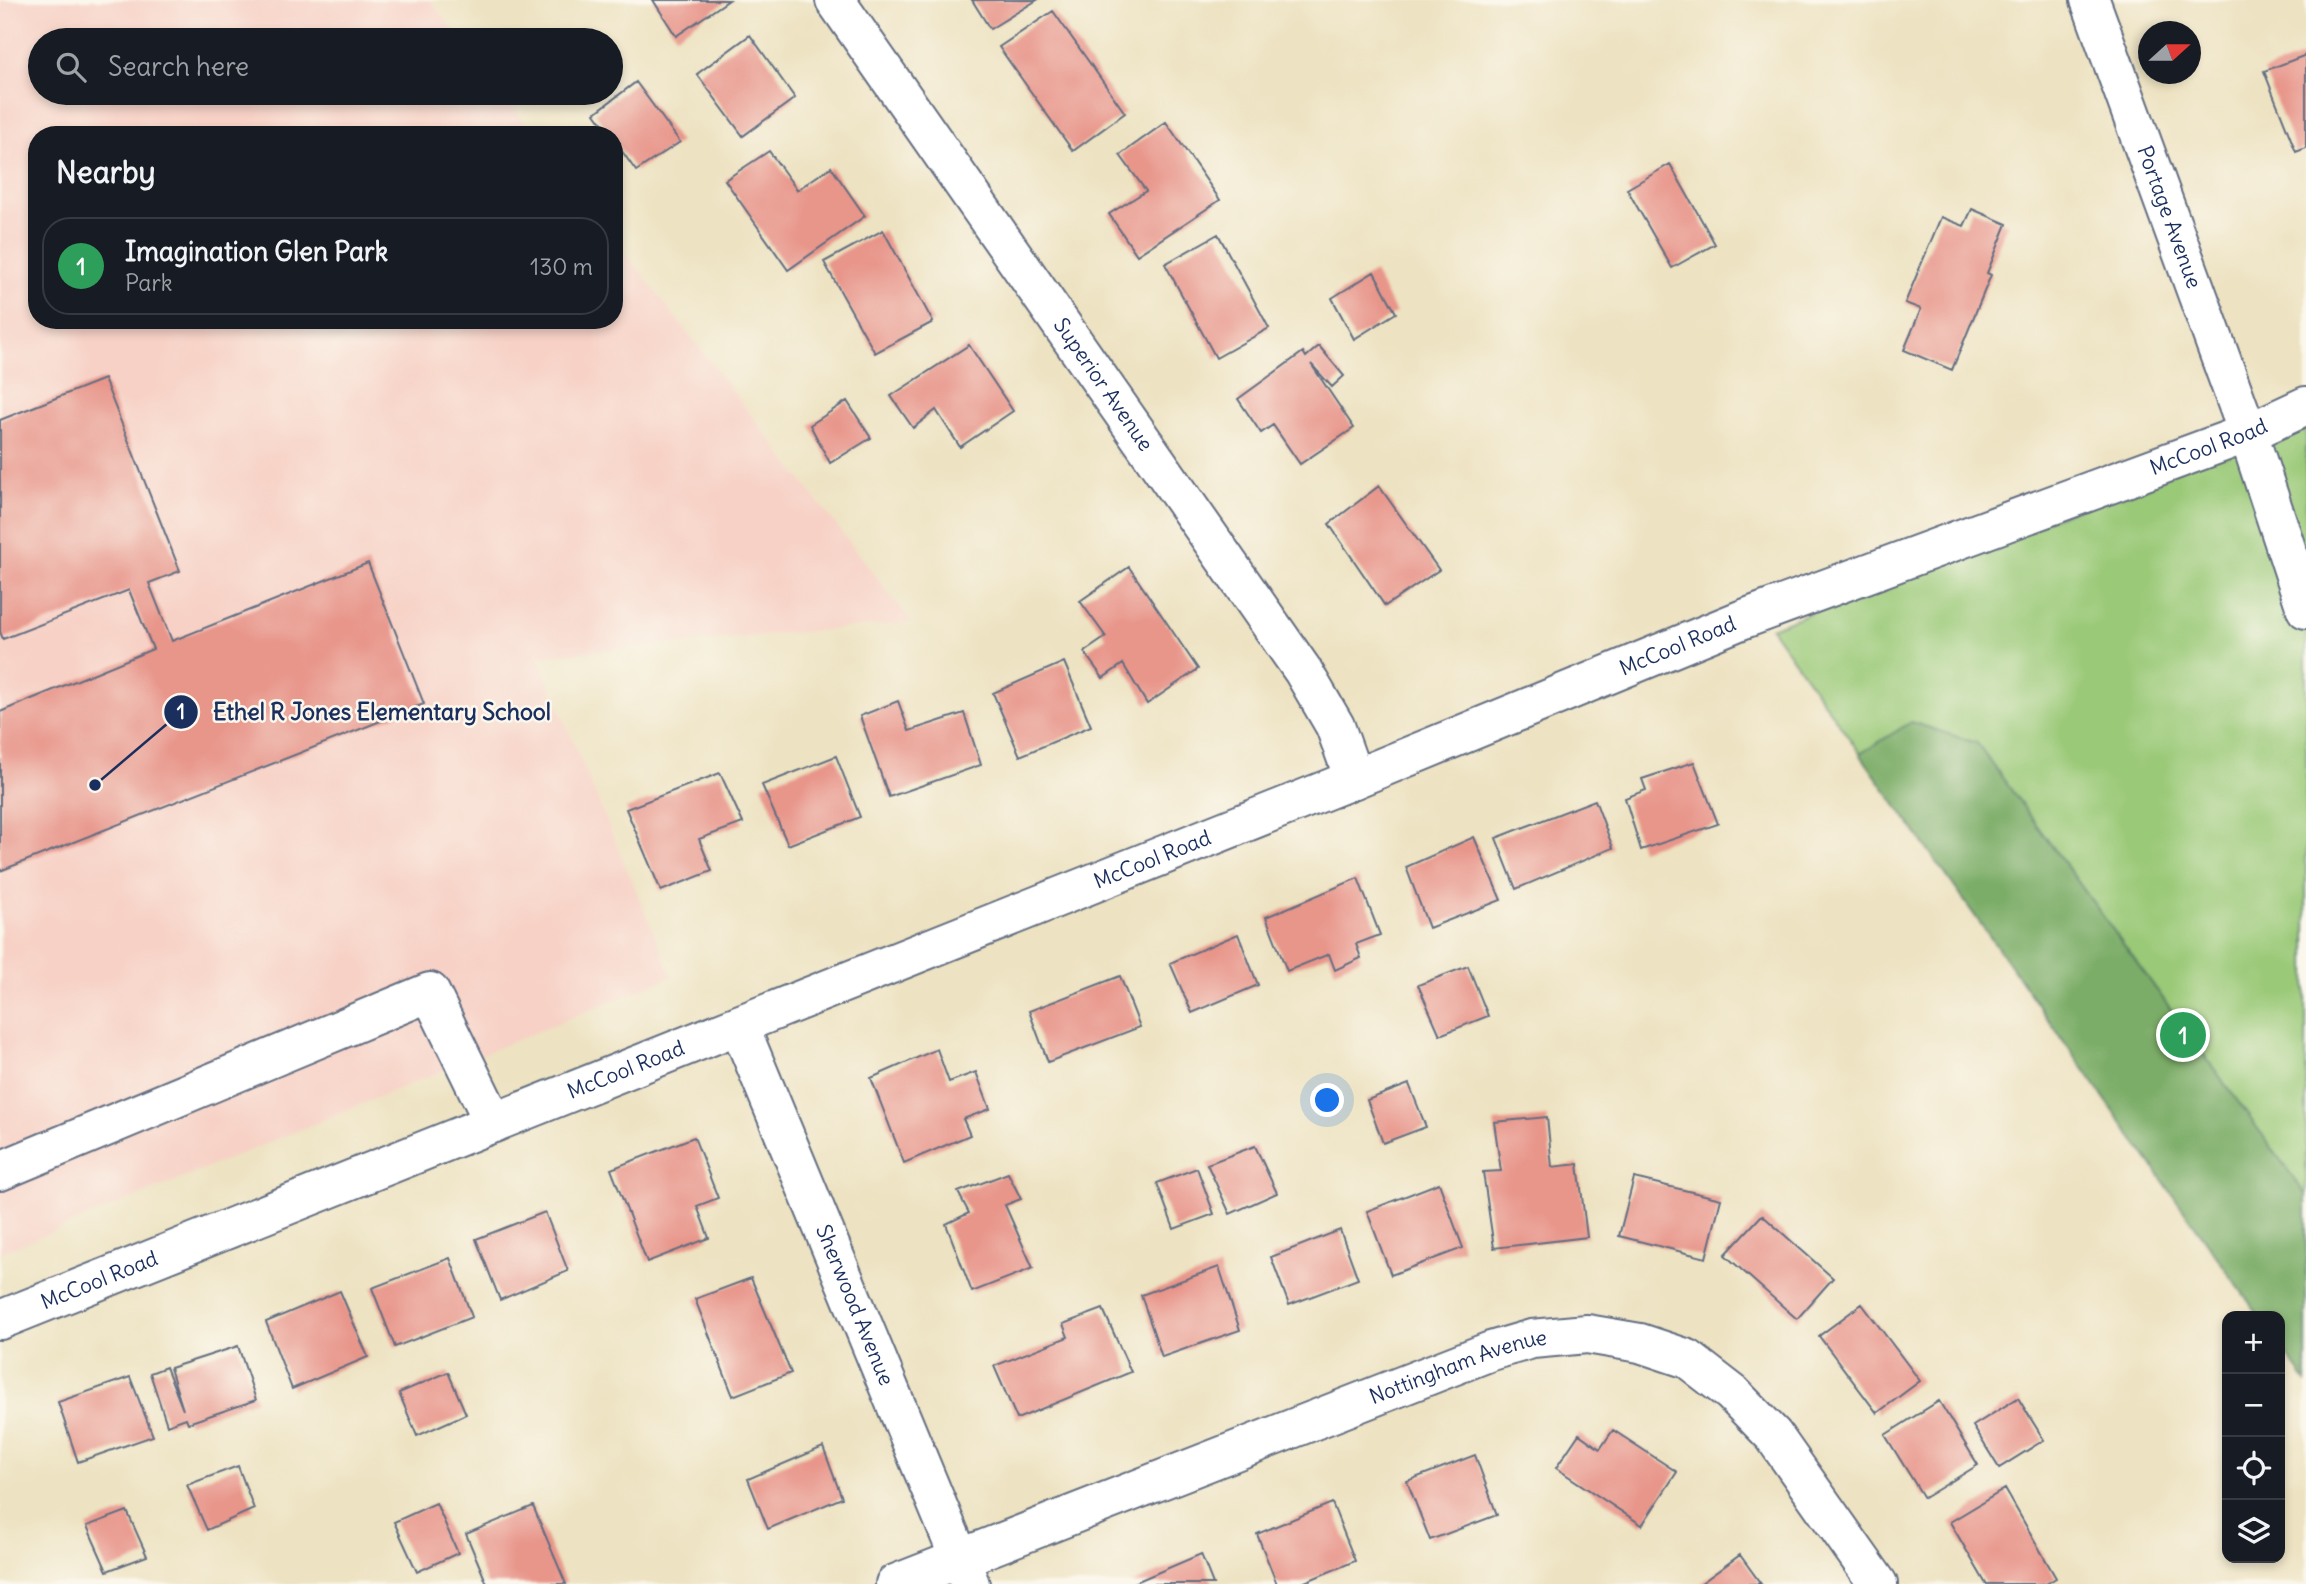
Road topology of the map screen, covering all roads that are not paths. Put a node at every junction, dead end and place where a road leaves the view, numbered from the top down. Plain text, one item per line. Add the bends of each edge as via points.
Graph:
1 (835, 0) edge
2 (2090, 0) edge
3 (2306, 406) edge
4 (2248, 433) junction
5 (2306, 609) edge
6 (1354, 779) junction
7 (739, 1025) junction
8 (494, 1123) junction
9 (0, 1171) edge
10 (0, 1320) edge
11 (965, 1571) edge
12 (895, 1584) edge
13 (1878, 1584) edge

1 - 6 street, Superior Avenue via 1303,671 1335,726
2 - 4 street, Portage Avenue
3 - 4 street, McCool Road
4 - 5 street, Portage Avenue
4 - 6 street, McCool Road via 1741,620
6 - 7 street, McCool Road
7 - 8 street, McCool Road
7 - 11 street, Sherwood Avenue
8 - 9 street via 429,992
8 - 10 street, McCool Road
11 - 12 street, Nottingham Avenue
11 - 13 street, Nottingham Avenue via 1491,1351 1532,1339 1587,1334 1640,1343 1688,1359 1732,1393 1773,1435

